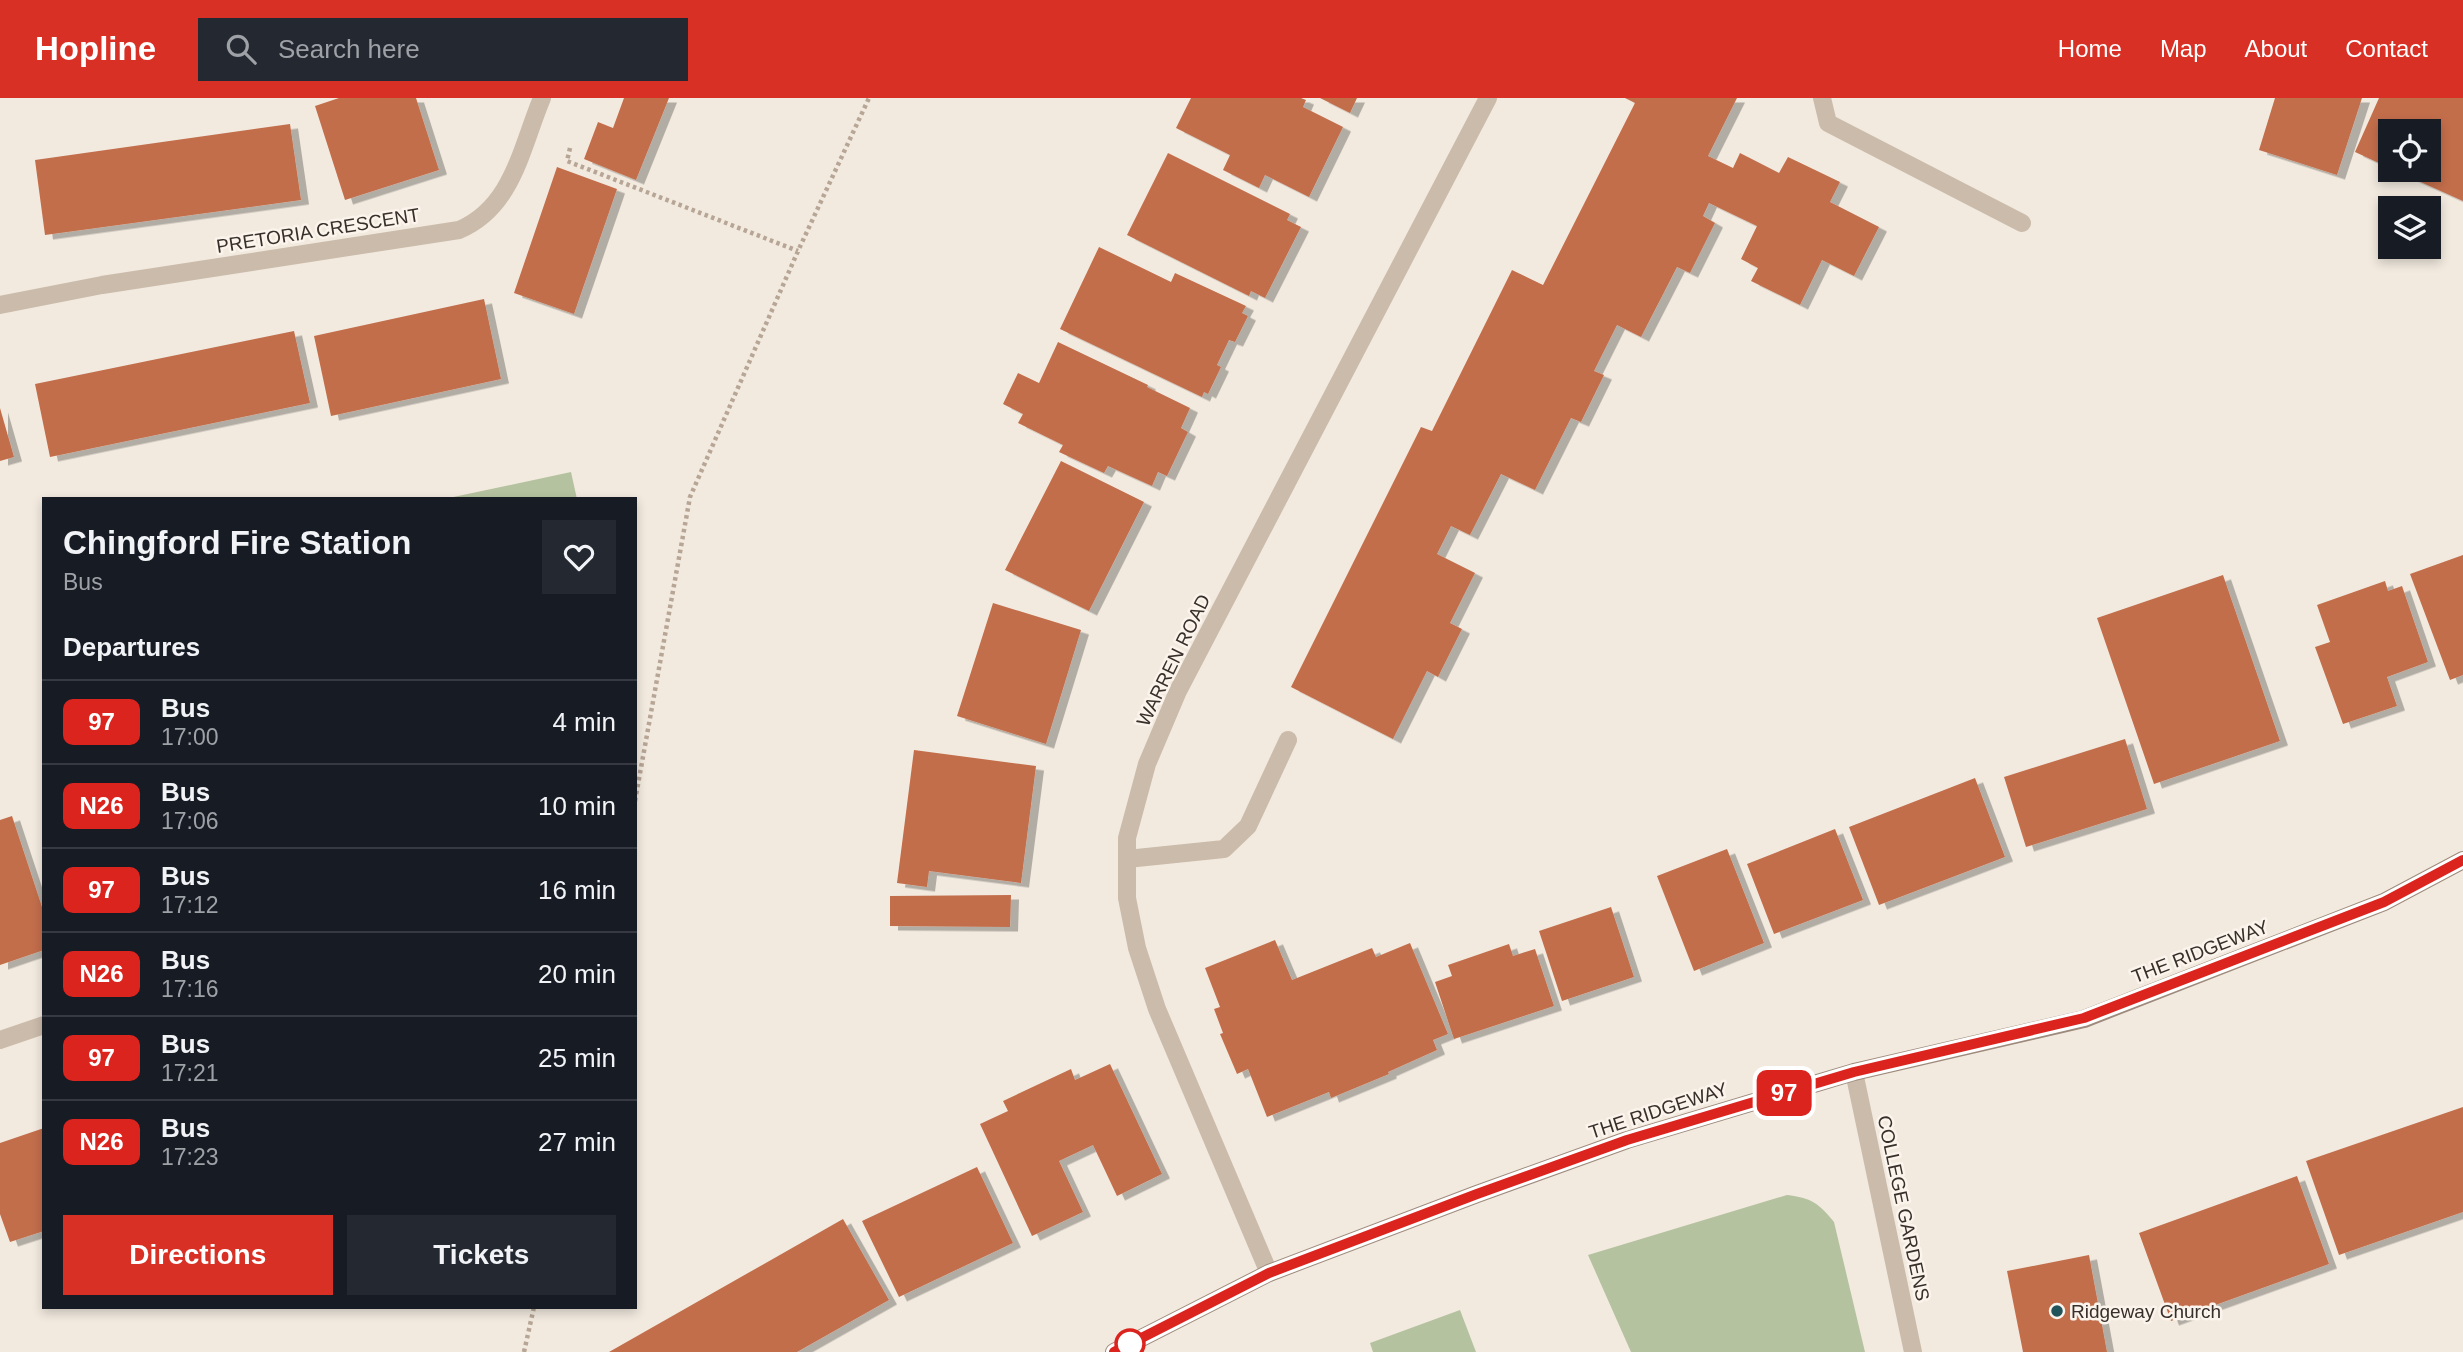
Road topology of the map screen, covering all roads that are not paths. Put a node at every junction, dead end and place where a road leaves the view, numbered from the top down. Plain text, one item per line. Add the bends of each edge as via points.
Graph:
1 (542, 98) edge
2 (1488, 98) edge
3 (1822, 98) edge
4 (2022, 222) dead end
5 (0, 305) edge
6 (1288, 740) dead end
7 (1127, 859) junction
8 (2463, 859) edge
9 (42, 1027) edge
10 (0, 1040) edge
11 (1854, 1072) junction
12 (1269, 1273) junction
13 (1114, 1352) edge
14 (1913, 1352) edge

1 - 5 street, PRETORIA CRESCENT via 503,193 477,222 459,230
2 - 7 street, WARREN ROAD via 1178,691 1147,764 1127,838
3 - 4 street via 1828,123
6 - 7 street via 1248,826 1224,849
7 - 12 street, WARREN ROAD via 1127,898 1157,1009
8 - 11 main road, THE RIDGEWAY via 2384,902 2084,1018
9 - 10 street
11 - 12 main road, THE RIDGEWAY via 1627,1140
11 - 14 street, COLLEGE GARDENS
12 - 13 main road, THE RIDGEWAY

